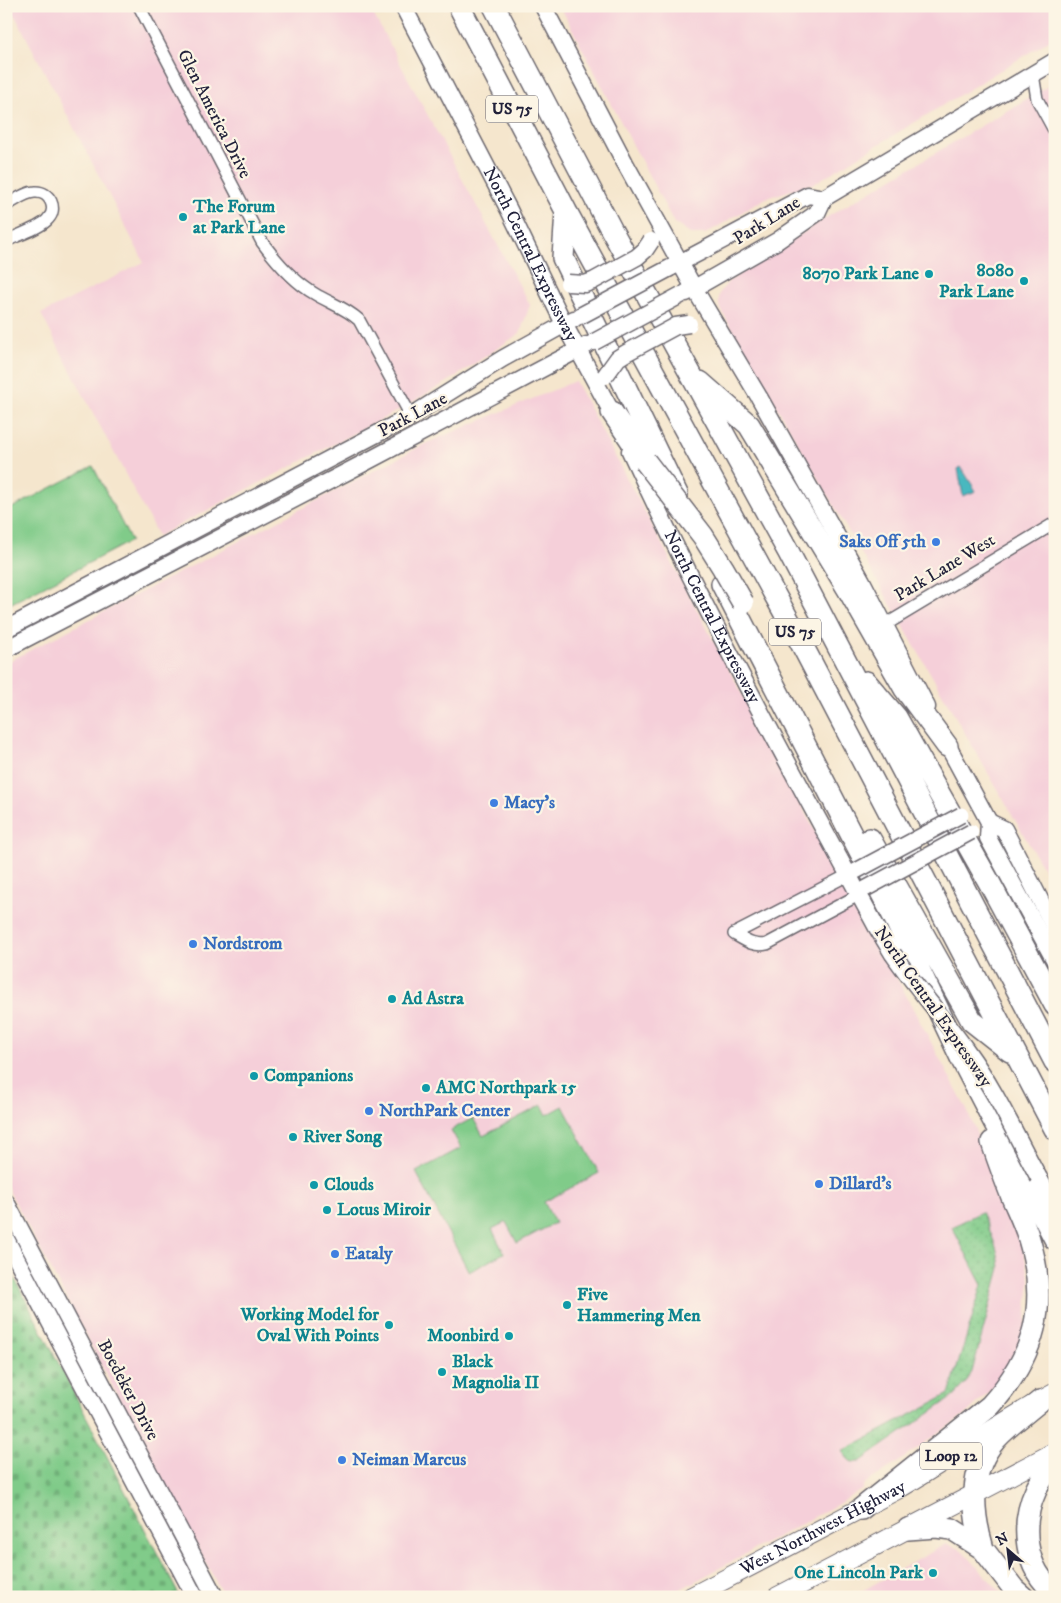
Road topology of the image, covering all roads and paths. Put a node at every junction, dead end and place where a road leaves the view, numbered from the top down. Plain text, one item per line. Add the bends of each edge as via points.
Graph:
1 (138, 6) edge
2 (403, 6) edge
3 (459, 6) edge
4 (494, 6) edge
5 (543, 6) edge
6 (1055, 61) edge
7 (1033, 74) junction
8 (1055, 132) edge
9 (824, 198) junction
10 (6, 205) edge
11 (566, 211) junction
12 (656, 219) junction
13 (6, 241) edge
14 (675, 265) junction
15 (540, 273) junction
16 (688, 292) junction
17 (564, 324) junction
18 (718, 330) junction
19 (578, 350) junction
20 (689, 371) junction
21 (603, 382) junction
22 (612, 412) junction
23 (411, 416) junction
24 (366, 462) junction
25 (206, 523) junction
26 (1055, 523) edge
27 (216, 540) junction
28 (885, 624) junction
29 (6, 629) edge
30 (6, 648) edge
31 (845, 659) junction
32 (947, 746) junction
33 (961, 815) dead end
34 (989, 822) junction
35 (971, 832) dead end
36 (852, 873) junction
37 (862, 891) junction
38 (1055, 929) edge
39 (1055, 962) edge
40 (1055, 1004) edge
41 (1017, 1056) junction
42 (962, 1062) junction
43 (1055, 1062) edge
44 (1055, 1129) edge
45 (6, 1202) edge
46 (1055, 1207) edge
47 (6, 1239) edge
48 (1055, 1239) edge
49 (43, 1271) junction
50 (28, 1279) junction
51 (1048, 1397) edge
52 (1055, 1452) edge
53 (1055, 1461) edge
54 (974, 1494) junction
55 (860, 1509) junction
56 (908, 1529) junction
57 (983, 1550) junction
58 (1055, 1592) edge
59 (195, 1597) edge
60 (215, 1597) edge
61 (691, 1597) edge
62 (777, 1597) edge
63 (1022, 1597) edge

1 - 23 street, Glen America Drive via 262,242 303,286 359,320
2 - 15 main road, North Central Expressway
3 - 11 highway, US 75
4 - 20 highway, US 75
5 - 12 main road
6 - 7 main road, Park Lane
7 - 8 street via 1038,99
7 - 9 main road, Park Lane
9 - 14 main road, Park Lane via 808,195
9 - 16 main road, Park Lane via 818,214
10 - 13 street via 30,193 40,192 49,198 52,209 44,223
11 - 41 highway, US 75 via 766,577
11 - 42 highway via 563,258 733,606 897,923
12 - 14 main road
12 - 15 main road, bridge via 651,241 645,250 593,281 568,284
14 - 16 main road
14 - 17 main road, Park Lane, bridge
15 - 17 main road, North Central Expressway
16 - 18 main road
16 - 19 main road, Park Lane, bridge
17 - 19 main road, North Central Expressway
17 - 23 main road, Park Lane
18 - 21 main road, bridge via 699,324 676,326 618,358
18 - 28 main road via 763,404
19 - 21 main road, North Central Expressway
19 - 24 main road, Park Lane
20 - 31 highway, US 75
20 - 32 highway via 749,425 905,689
21 - 22 main road, North Central Expressway
22 - 36 main road, North Central Expressway via 750,692
22 - 41 highway, bridge via 723,568 972,1021
23 - 24 main road via 411,425 404,433 384,443 368,456
23 - 25 main road, Park Lane
24 - 27 main road, Park Lane
25 - 27 main road
25 - 29 main road, Park Lane
26 - 28 street, Park Lane West
27 - 30 main road, Park Lane
28 - 32 main road
31 - 40 highway via 896,717
31 - 43 highway, US 75
32 - 34 main road
33 - 36 street, bridge
34 - 38 main road via 1004,829
34 - 39 main road via 988,838
35 - 37 street, bridge
36 - 37 main road, North Central Expressway
36 - 37 street via 734,934 753,945 767,944
37 - 46 main road, North Central Expressway, bridge via 893,954 967,1051 990,1087
41 - 44 highway, US 75
42 - 48 highway
42 - 55 highway via 1029,1239 1038,1280 1036,1324 1031,1344 1019,1368 990,1406
45 - 49 main road, Boedeker Drive
47 - 50 main road, Boedeker Drive
49 - 50 main road
49 - 60 main road, Boedeker Drive
50 - 59 main road, Boedeker Drive
51 - 54 highway via 989,1448 978,1471
51 - 55 main road, West Northwest Highway / Loop 12 via 927,1472
52 - 54 main road, Loop 12
53 - 58 highway via 1036,1490 1026,1535 1036,1572
54 - 56 main road, Loop 12
54 - 57 highway via 977,1530
55 - 61 main road, West Northwest Highway / Loop 12
56 - 57 highway via 952,1529
56 - 62 main road, Loop 12
57 - 63 highway

